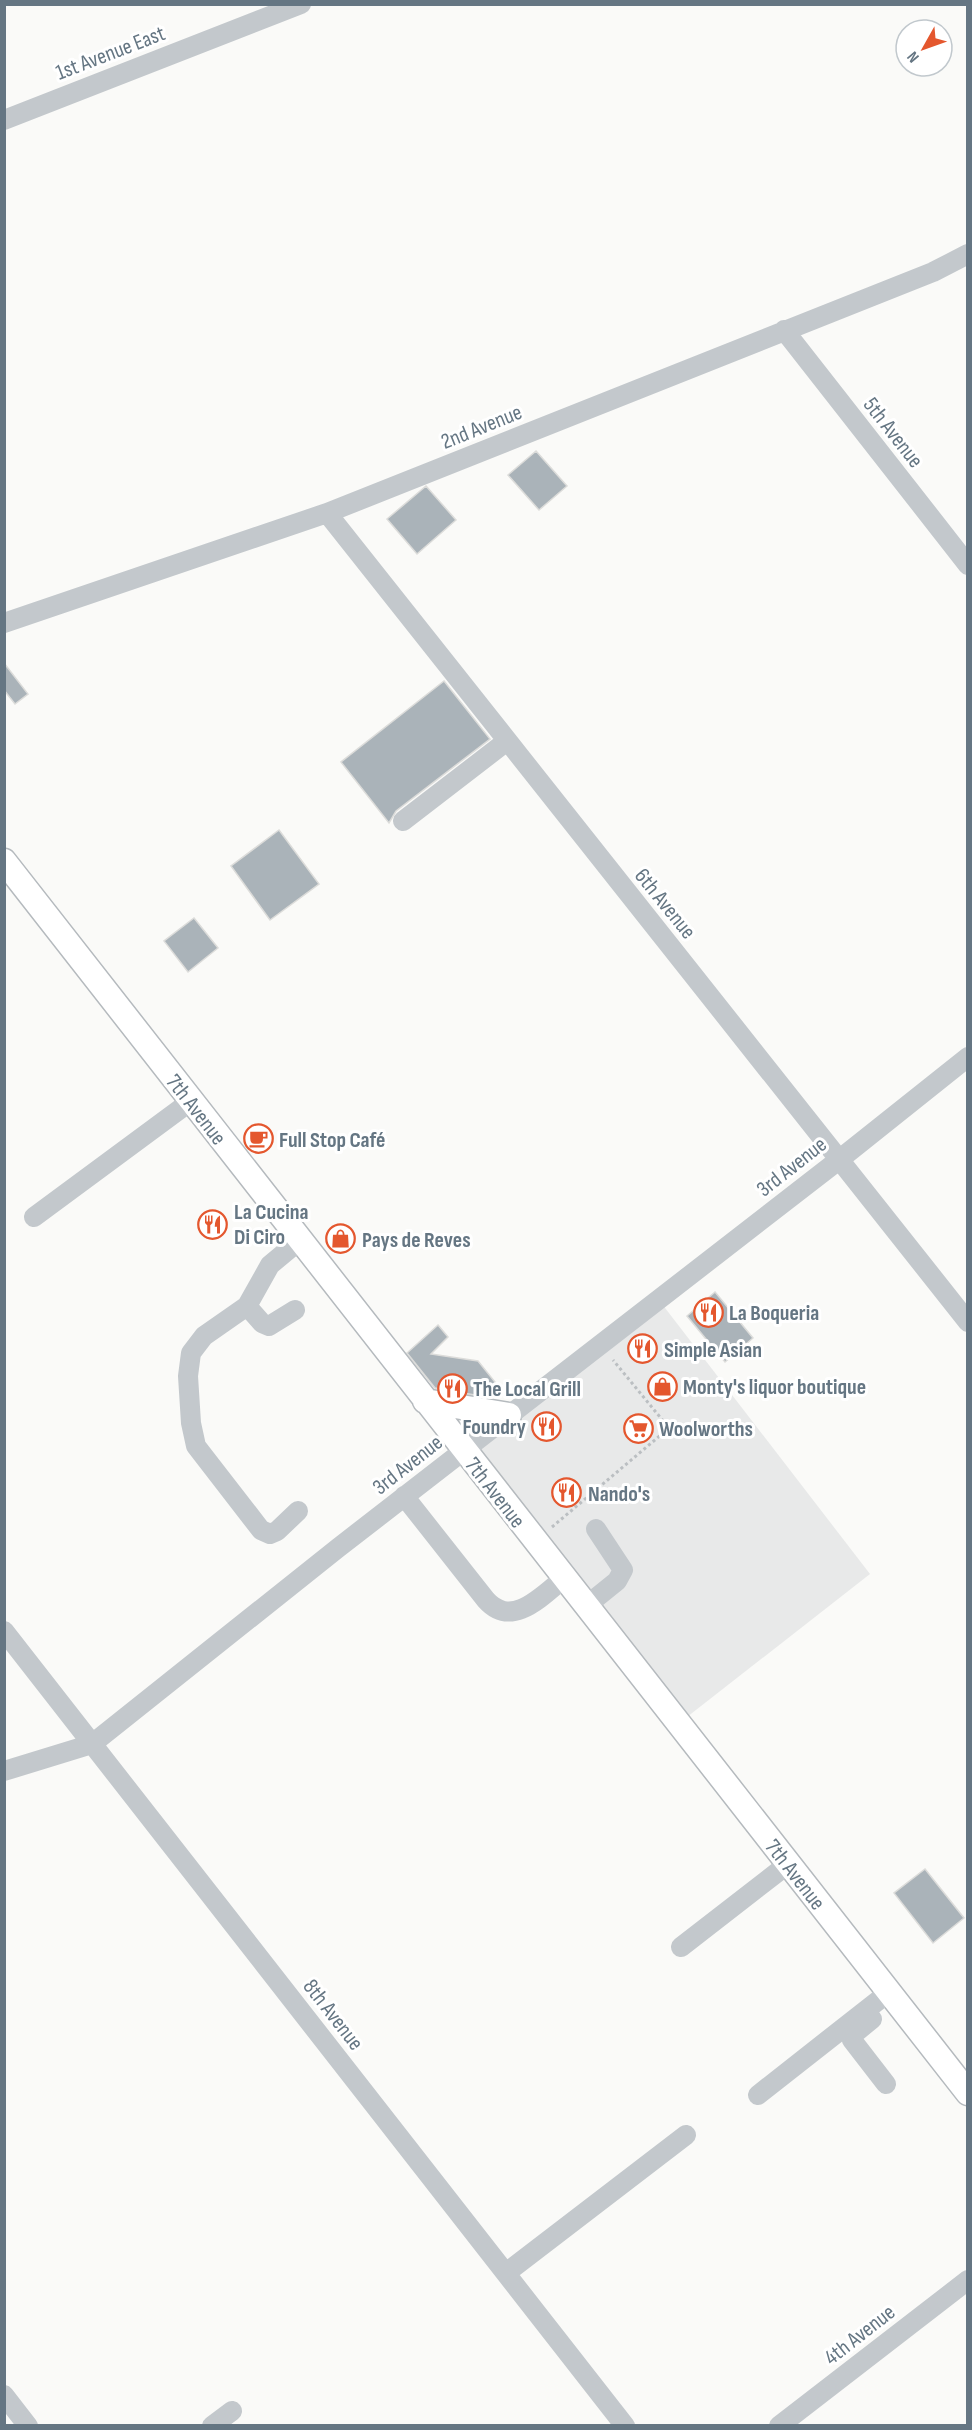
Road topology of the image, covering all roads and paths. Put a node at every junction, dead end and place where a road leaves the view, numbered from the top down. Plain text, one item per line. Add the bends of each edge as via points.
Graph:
1 (301, 4) edge
2 (4, 120) edge
3 (968, 254) edge
4 (783, 330) junction
5 (327, 513) junction
6 (968, 565) edge
7 (4, 623) edge
8 (507, 741) junction
9 (403, 821) dead end
10 (4, 861) edge
11 (968, 1057) edge
12 (191, 1101) junction
13 (840, 1159) junction
14 (34, 1217) dead end
15 (300, 1240) junction
16 (247, 1306) junction
17 (295, 1310) dead end
18 (968, 1322) edge
19 (613, 1360) dead end
20 (425, 1401) junction
21 (510, 1414) junction
22 (464, 1450) junction
23 (404, 1496) junction
24 (298, 1511) dead end
25 (596, 1529) dead end
26 (546, 1532) dead end
27 (564, 1578) junction
28 (586, 1606) junction
29 (4, 1631) edge
30 (92, 1744) junction
31 (4, 1772) edge
32 (788, 1864) junction
33 (681, 1947) dead end
34 (892, 1996) junction
35 (963, 2077) edge
36 (886, 2084) dead end
37 (758, 2095) dead end
38 (686, 2135) dead end
39 (506, 2272) junction
40 (968, 2280) edge
41 (4, 2396) edge
42 (232, 2411) dead end
43 (28, 2426) edge
44 (213, 2426) edge
45 (625, 2426) edge
46 (779, 2426) edge

1 - 2 street, 1st Avenue East
3 - 4 street, 2nd Avenue via 933,272
4 - 5 street, 2nd Avenue
4 - 6 street, 5th Avenue
5 - 7 street, 2nd Avenue
5 - 8 street, 6th Avenue
8 - 9 street
8 - 13 street, 6th Avenue
10 - 12 main road, 7th Avenue
11 - 13 street, 3rd Avenue
12 - 14 street
12 - 15 main road, 7th Avenue
13 - 18 street, 6th Avenue
13 - 21 street, 3rd Avenue
15 - 16 street via 270,1265
15 - 20 main road, 7th Avenue
16 - 17 street via 270,1326
16 - 24 street via 204,1336 191,1353 188,1376 196,1446 261,1530 270,1534 277,1531
19 - 26 path via 669,1428
20 - 21 main road
20 - 22 main road, 7th Avenue
21 - 22 street, 3rd Avenue
22 - 23 street, 3rd Avenue
22 - 27 main road, 7th Avenue
23 - 27 street via 496,1609 510,1613 524,1608
23 - 30 street, 3rd Avenue
25 - 28 street via 623,1570 617,1581
27 - 28 main road, 7th Avenue
28 - 32 main road, 7th Avenue
29 - 30 street, 8th Avenue
30 - 31 street, 3rd Avenue
30 - 39 street, 8th Avenue
32 - 33 street
32 - 34 main road, 7th Avenue
34 - 35 main road, 7th Avenue
34 - 36 street via 852,2040
34 - 37 street
38 - 39 street
39 - 45 street, 8th Avenue
40 - 46 street, 4th Avenue
41 - 43 street
42 - 44 street

